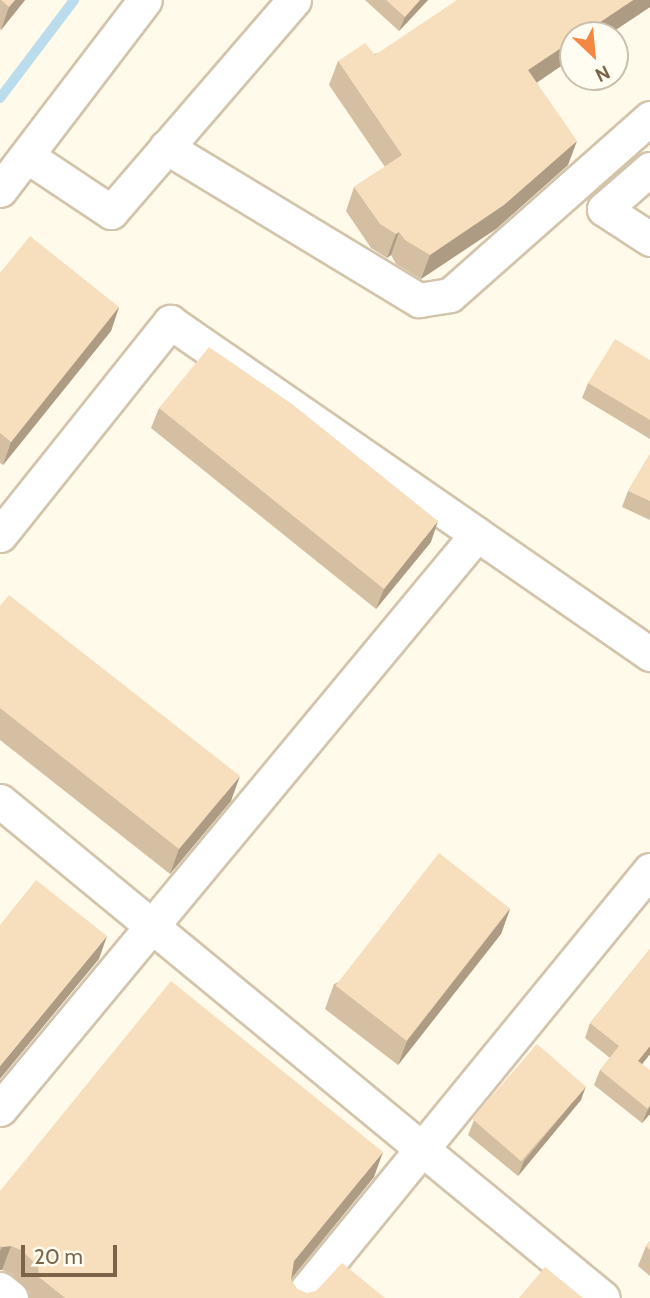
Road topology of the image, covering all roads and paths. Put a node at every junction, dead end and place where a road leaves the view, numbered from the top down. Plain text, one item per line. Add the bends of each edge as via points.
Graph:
1 (145, 0) edge
2 (294, 0) edge
3 (650, 118) edge
4 (166, 147) junction
5 (27, 156) junction
6 (650, 169) edge
7 (0, 190) edge
8 (650, 239) edge
9 (2, 528) edge
10 (477, 534) junction
11 (650, 654) edge
12 (0, 801) edge
13 (650, 870) edge
14 (150, 926) junction
15 (0, 1109) edge
16 (422, 1147) junction
17 (0, 1289) edge
18 (11, 1298) edge
19 (300, 1298) edge
20 (603, 1298) edge

1 - 5 street
2 - 4 street
3 - 4 street via 450,295 419,300
4 - 5 street via 111,212
5 - 7 street
6 - 8 street via 604,209
9 - 10 street via 170,322
10 - 11 street
10 - 14 street
12 - 14 street
13 - 16 street
14 - 15 street
14 - 16 street
16 - 19 street
16 - 20 street
17 - 18 street

